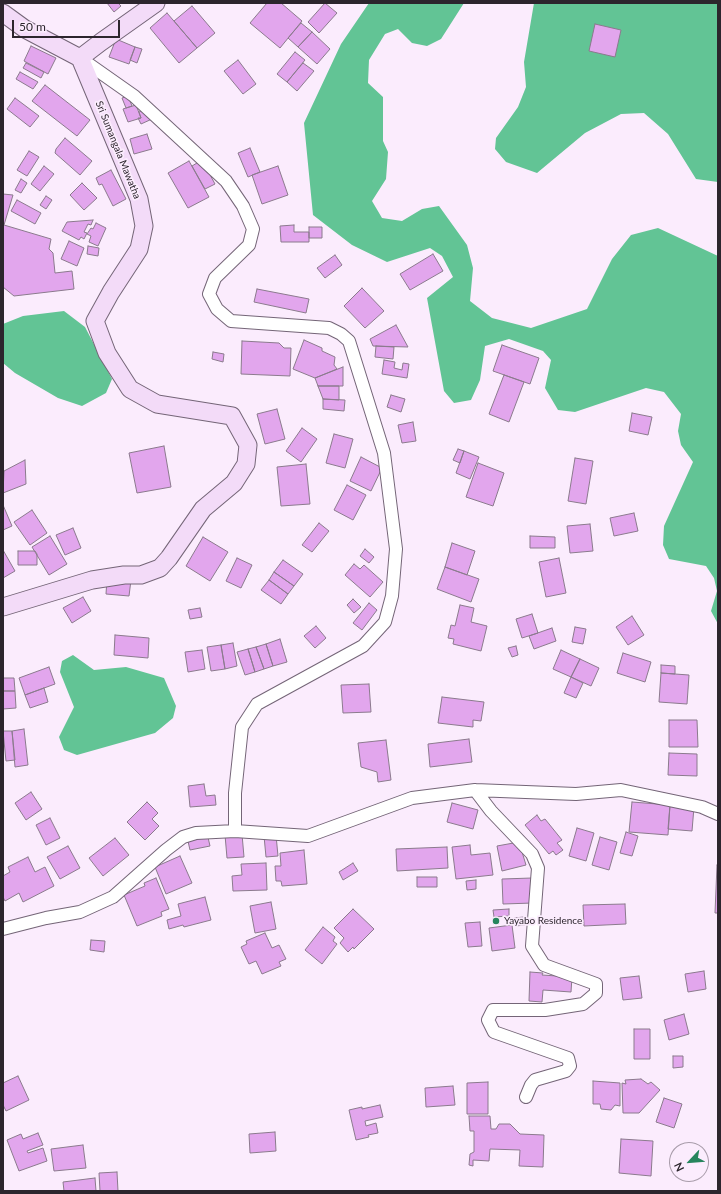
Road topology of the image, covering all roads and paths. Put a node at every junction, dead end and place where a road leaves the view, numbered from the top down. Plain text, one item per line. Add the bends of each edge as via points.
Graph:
1 (156, 3) edge
2 (3, 14) edge
3 (80, 58) junction
4 (3, 607) edge
5 (475, 790) junction
6 (718, 814) edge
7 (235, 832) junction
8 (3, 929) edge
9 (526, 1097) dead end

1 - 3 street
2 - 3 street via 25,29
3 - 4 street, Sri Sumangala Mawatha via 139,199 144,226 139,249 95,321 106,353 130,389 158,404 232,416 248,445 246,464 234,484 203,509 160,568 141,575 92,580
3 - 7 street via 134,96 226,181 243,206 253,229 249,245 215,278 209,294 217,309 231,322 329,328 341,334 349,341 384,453 396,549 392,596 385,622 363,646 258,704 242,727 235,793
5 - 6 street via 576,794 621,790 702,807
5 - 7 street via 412,798 308,836
5 - 9 street via 491,811 532,854 538,868 532,946 544,965 596,984 596,993 583,1004 545,1010 493,1010 488,1020 494,1032 568,1058 570,1066 566,1071 535,1080
7 - 8 street via 196,833 183,837 114,896 80,912

